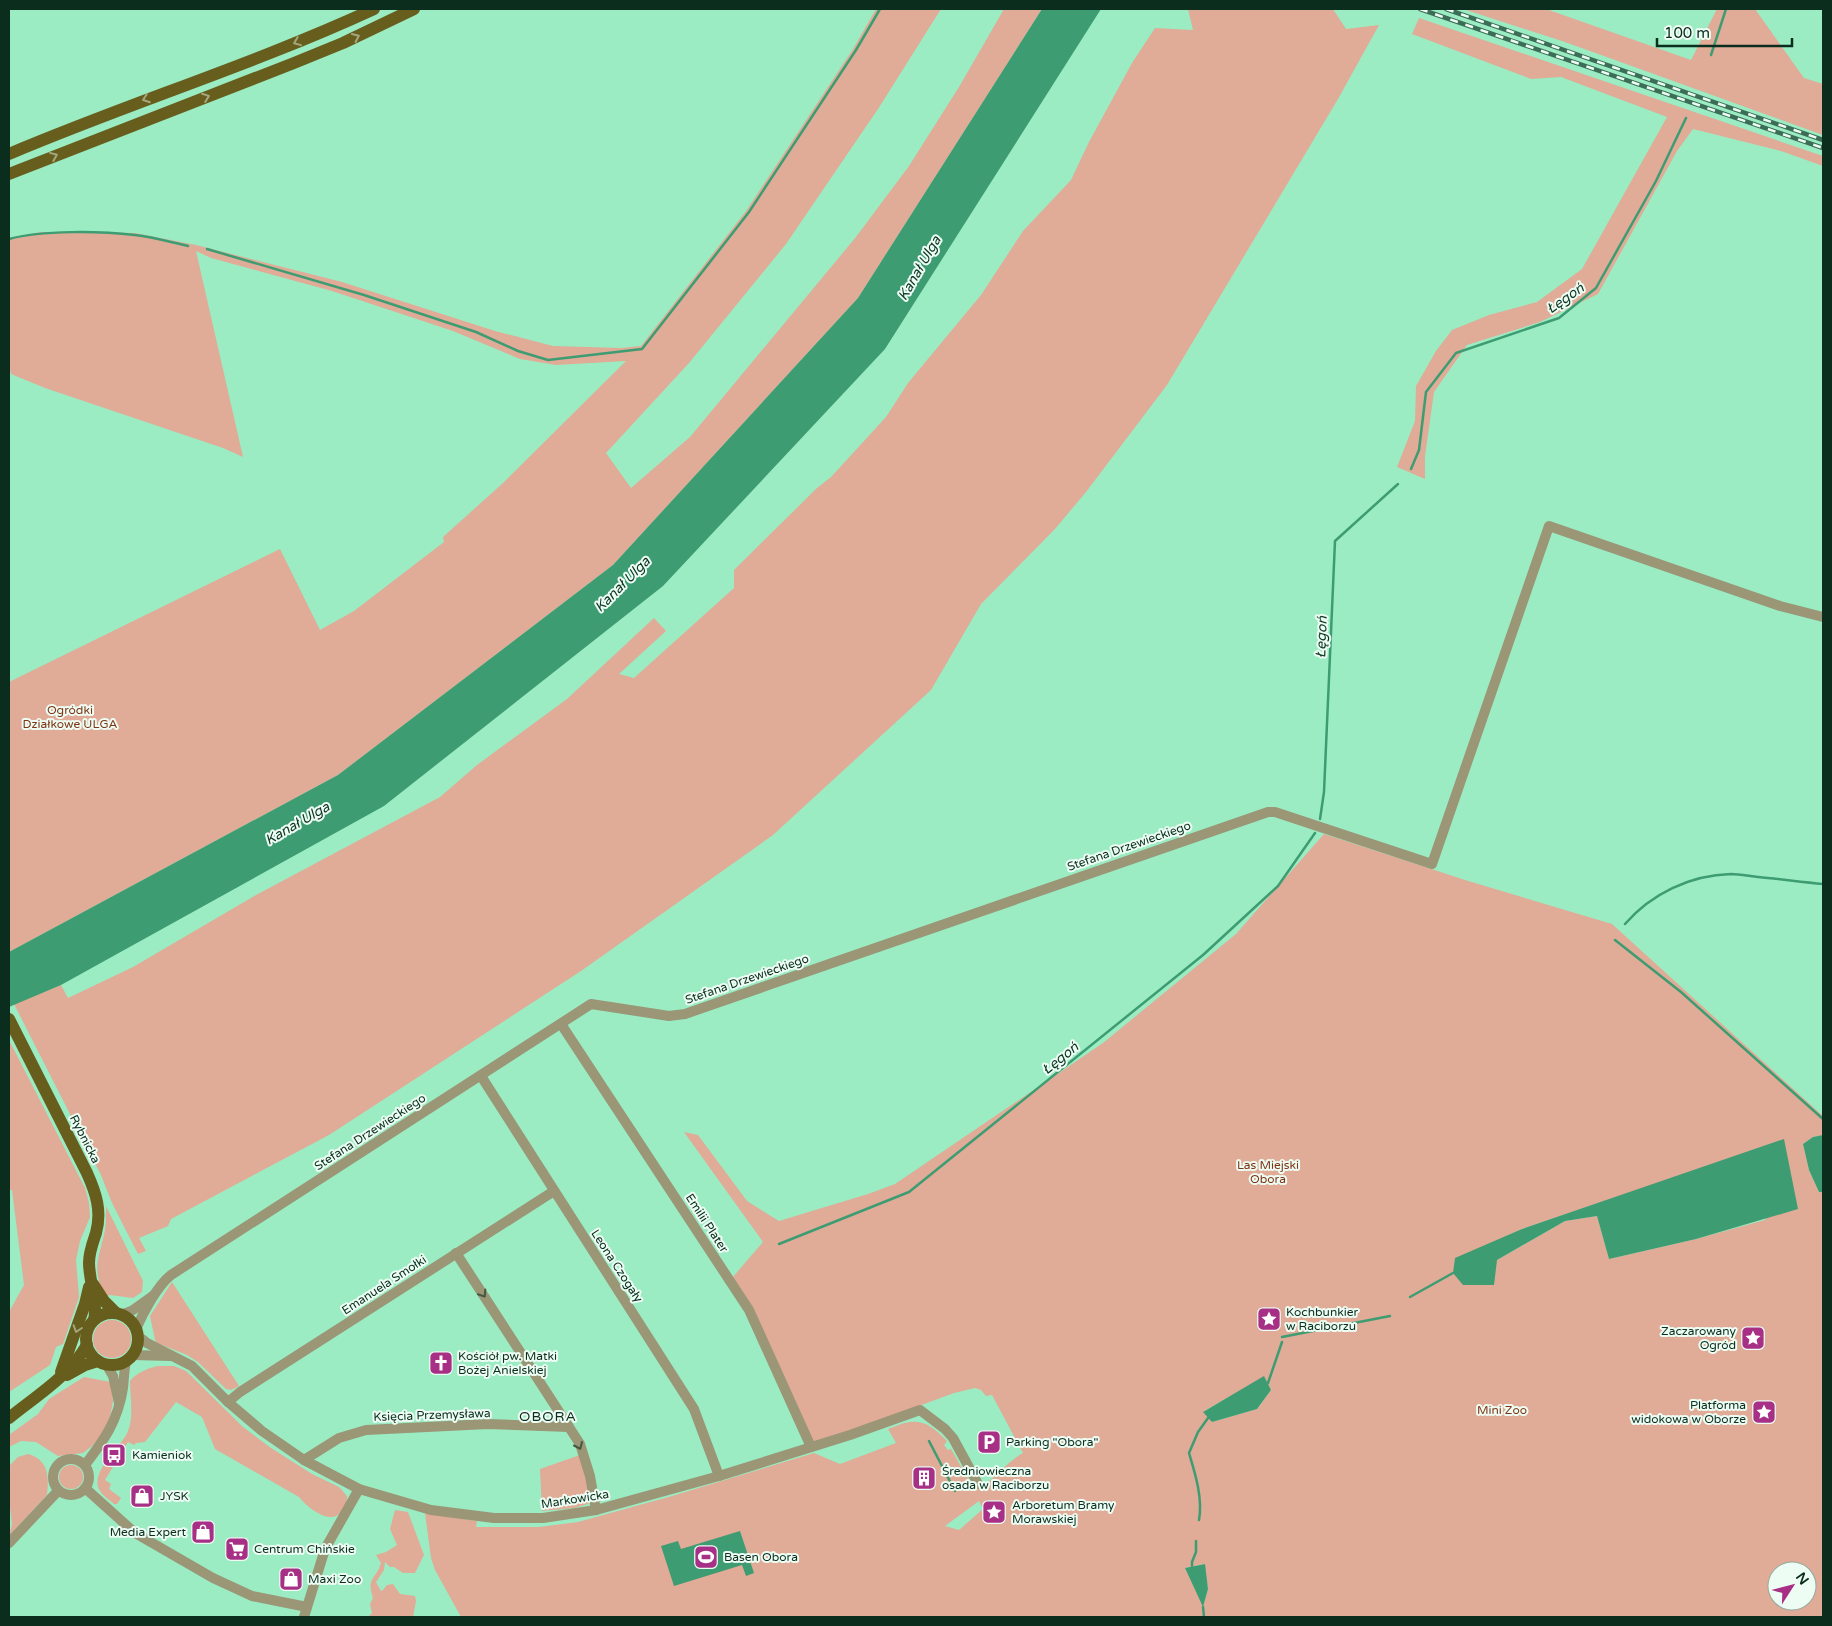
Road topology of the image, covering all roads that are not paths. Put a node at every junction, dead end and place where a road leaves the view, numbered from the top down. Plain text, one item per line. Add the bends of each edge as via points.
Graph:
1 (374, 9) edge
2 (414, 9) edge
3 (9, 154) edge
4 (9, 174) edge
5 (1823, 616) edge
6 (9, 1019) edge
7 (561, 1024) junction
8 (481, 1076) junction
9 (554, 1190) junction
10 (456, 1253) junction
11 (91, 1279) junction
12 (154, 1294) junction
13 (119, 1314) junction
14 (94, 1320) junction
15 (137, 1332) junction
16 (87, 1345) junction
17 (171, 1356) junction
18 (129, 1358) junction
19 (102, 1362) junction
20 (58, 1379) junction
21 (228, 1402) junction
22 (119, 1403) junction
23 (9, 1418) edge
24 (569, 1427) junction
25 (811, 1448) junction
26 (304, 1460) junction
27 (85, 1466) junction
28 (719, 1476) junction
29 (978, 1484) dead end
30 (85, 1488) junction
31 (359, 1489) junction
32 (58, 1491) junction
33 (596, 1510) junction
34 (9, 1543) edge
35 (306, 1612) edge

1 -> 3 main road via 266,55
4 -> 2 main road via 294,63
5 - 7 street, Stefana Drzewieckiego via 1780,606 1548,526 1432,864 1275,812 1261,813 686,1014 669,1016 591,1004
6 - 11 main road, Rybnicka via 94,1191 98,1224 90,1256
7 - 8 street, Stefana Drzewieckiego
7 - 25 street, Emilii Plater via 749,1310
8 - 9 street, Leona Czogały
8 - 12 street, Stefana Drzewieckiego via 171,1275
9 - 10 street, Emanuela Smołki
9 - 28 street, Leona Czogały via 694,1409
10 - 21 street, Emanuela Smołki
10 -> 24 street
11 - 13 main road, Rybnicka via 104,1301
11 - 14 main road, Rybnicka
11 -> 20 main road
12 - 13 street, Stefana Drzewieckiego via 133,1310
12 - 15 street, Stefana Drzewieckiego
13 - 14 main road via 102,1315
13 - 15 main road, Rybnicka via 130,1320
14 - 16 main road, Rybnicka via 86,1333
15 - 17 street, Markowicka via 148,1343
15 - 18 main road via 137,1346
16 - 19 main road via 91,1354
16 - 20 main road, Rybnicka
17 - 18 street, Markowicka
17 - 21 street, Markowicka via 196,1370
18 - 19 main road, Rybnicka via 116,1364
18 - 22 street
19 - 20 main road, Rybnicka via 86,1364
19 - 22 street via 113,1376
20 - 23 main road, Rybnicka
21 - 26 street, Markowicka
22 - 27 street via 111,1430
24 - 26 street, Księcia Przemysława via 488,1424 366,1430 339,1438
24 -> 33 street via 580,1444
25 - 28 street, Markowicka
25 - 29 street, Markowicka via 920,1410 953,1438
26 - 31 street, Markowicka
27 - 30 street via 89,1477
27 - 32 street via 71,1459 57,1465 52,1478
28 - 33 street, Markowicka
30 - 32 street via 72,1495
30 - 35 street via 135,1533 219,1581 252,1596
31 - 33 street, Markowicka via 431,1510 494,1518 544,1518
31 - 35 street via 325,1549
32 - 34 street

